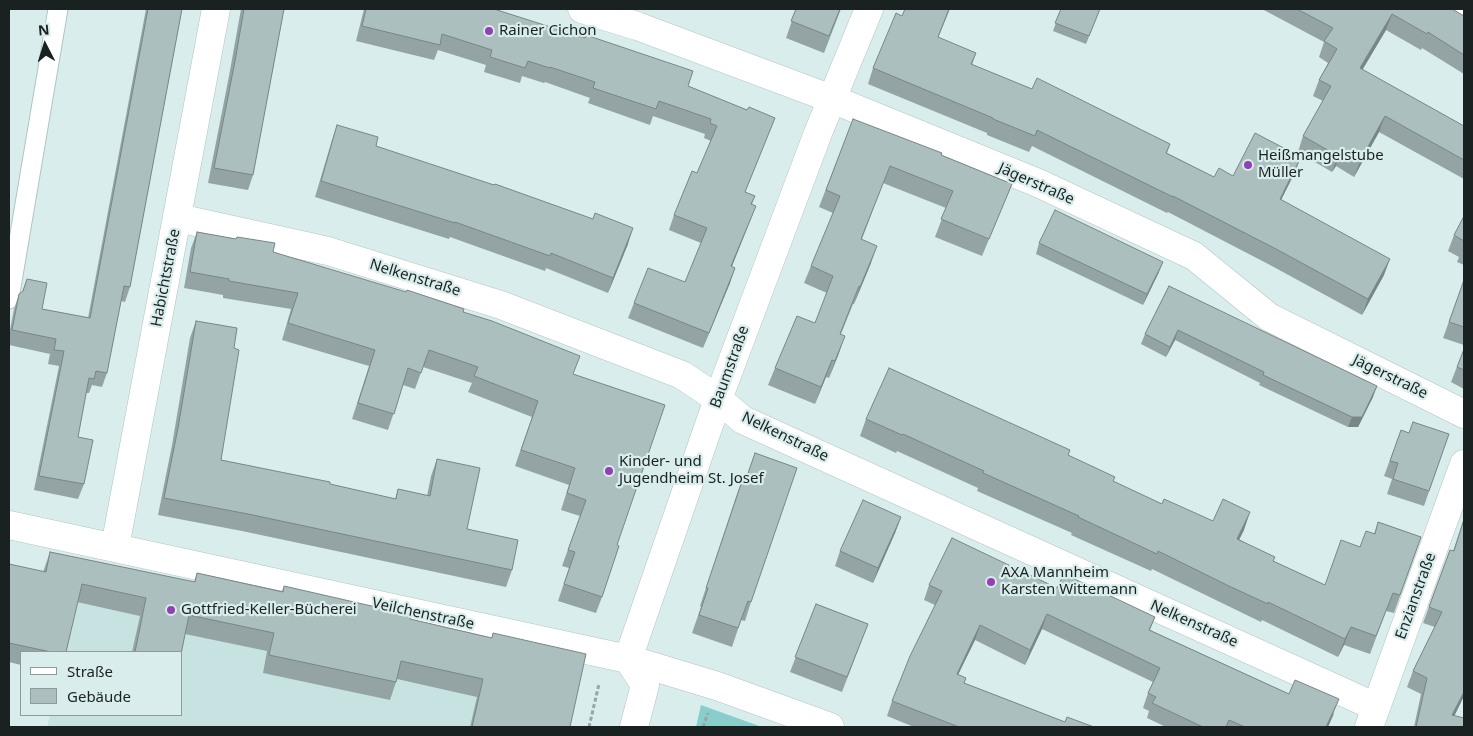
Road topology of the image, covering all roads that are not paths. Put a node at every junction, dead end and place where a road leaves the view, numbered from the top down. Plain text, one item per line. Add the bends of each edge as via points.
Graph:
1 (58, 9) edge
2 (216, 9) edge
3 (582, 9) edge
4 (869, 9) edge
5 (1459, 9) edge
6 (1464, 12) edge
7 (832, 99) junction
8 (178, 218) junction
9 (9, 299) edge
10 (718, 399) junction
11 (1464, 414) edge
12 (1464, 464) edge
13 (9, 525) edge
14 (116, 547) junction
15 (617, 656) junction
16 (1373, 717) edge
17 (634, 727) edge
18 (830, 727) edge

1 - 9 lane
2 - 8 street, Habichtstraße
3 - 7 street, Jägerstraße via 638,26
4 - 7 street, Baumstraße
5 - 6 street
7 - 10 street, Baumstraße
7 - 11 street, Jägerstraße via 1038,184 1194,256 1269,316
8 - 10 street, Nelkenstraße via 328,251 501,305 682,375
8 - 14 street, Habichtstraße
10 - 15 street, Baumstraße
10 - 16 street, Nelkenstraße via 743,420
12 - 16 street, Enzianstraße
13 - 14 street, Veilchenstraße
14 - 15 street, Veilchenstraße
15 - 17 street via 645,685
15 - 18 street, Veilchenstraße via 717,686

